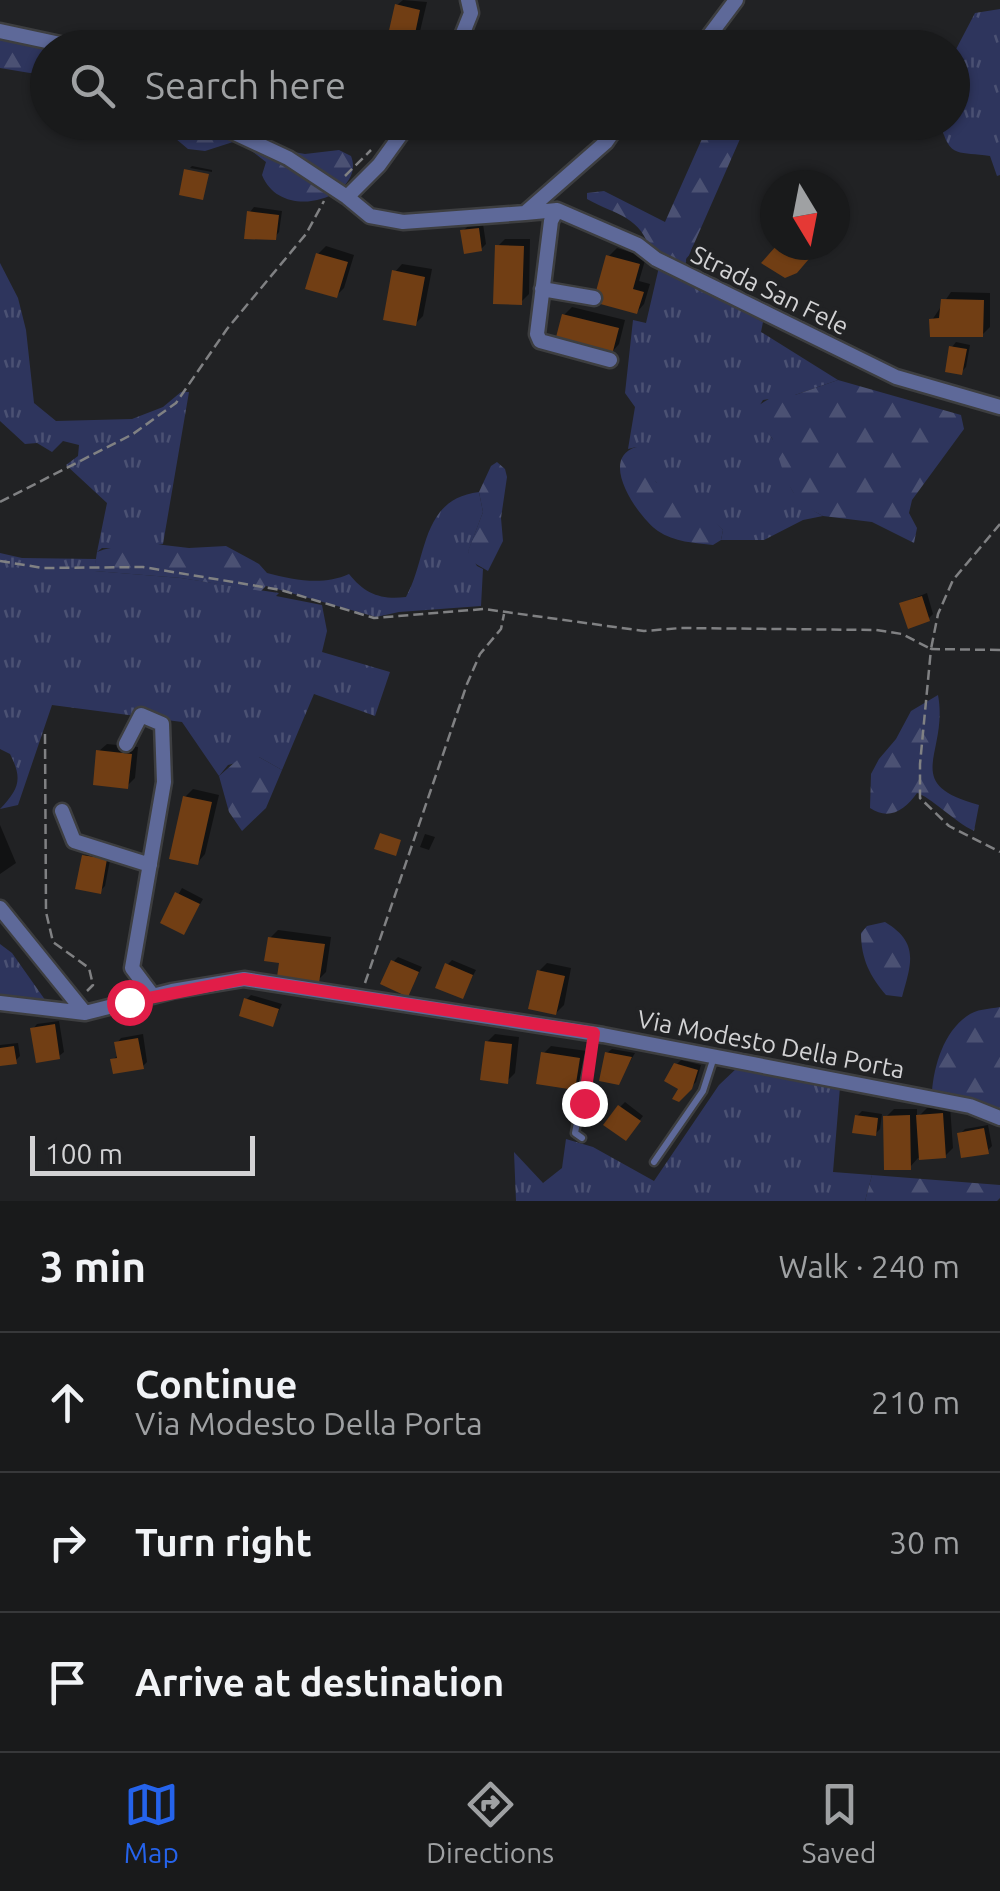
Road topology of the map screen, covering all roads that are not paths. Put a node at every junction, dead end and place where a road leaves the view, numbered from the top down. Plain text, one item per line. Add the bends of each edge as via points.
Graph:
1 (468, 0) edge
2 (736, 0) edge
3 (465, 30) edge
4 (714, 30) edge
5 (0, 31) edge
6 (30, 37) edge
7 (250, 140) edge
8 (397, 140) edge
9 (607, 140) edge
10 (348, 197) junction
11 (557, 210) junction
12 (525, 213) junction
13 (542, 289) junction
14 (594, 298) dead end
15 (610, 360) dead end
16 (1000, 406) edge
17 (126, 744) dead end
18 (62, 811) dead end
19 (150, 865) junction
20 (0, 908) edge
21 (153, 996) junction
22 (0, 1003) edge
23 (81, 1009) junction
24 (594, 1033) junction
25 (714, 1056) junction
26 (1000, 1118) edge
27 (582, 1138) dead end
28 (654, 1162) dead end

1 - 3 street via 472,13
2 - 4 street
5 - 6 street
7 - 10 street, Strada San Fele
8 - 10 street
9 - 12 street
10 - 12 street, Strada San Fele via 370,216 404,222
11 - 12 street, Strada San Fele
11 - 13 street via 550,220
11 - 16 street, Strada San Fele via 896,377
13 - 14 street
13 - 15 street via 540,341
17 - 19 street via 141,715 162,724 164,782
18 - 19 street via 74,840
19 - 21 street via 132,968
20 - 23 street
21 - 23 street, Via Modesto Della Porta
21 - 24 street, Via Modesto Della Porta via 244,979
22 - 23 street, Via Modesto Della Porta
24 - 25 street, Via Modesto Della Porta
24 - 27 lane via 576,1133
25 - 26 street, Via Modesto Della Porta via 970,1106
25 - 28 lane via 703,1091

